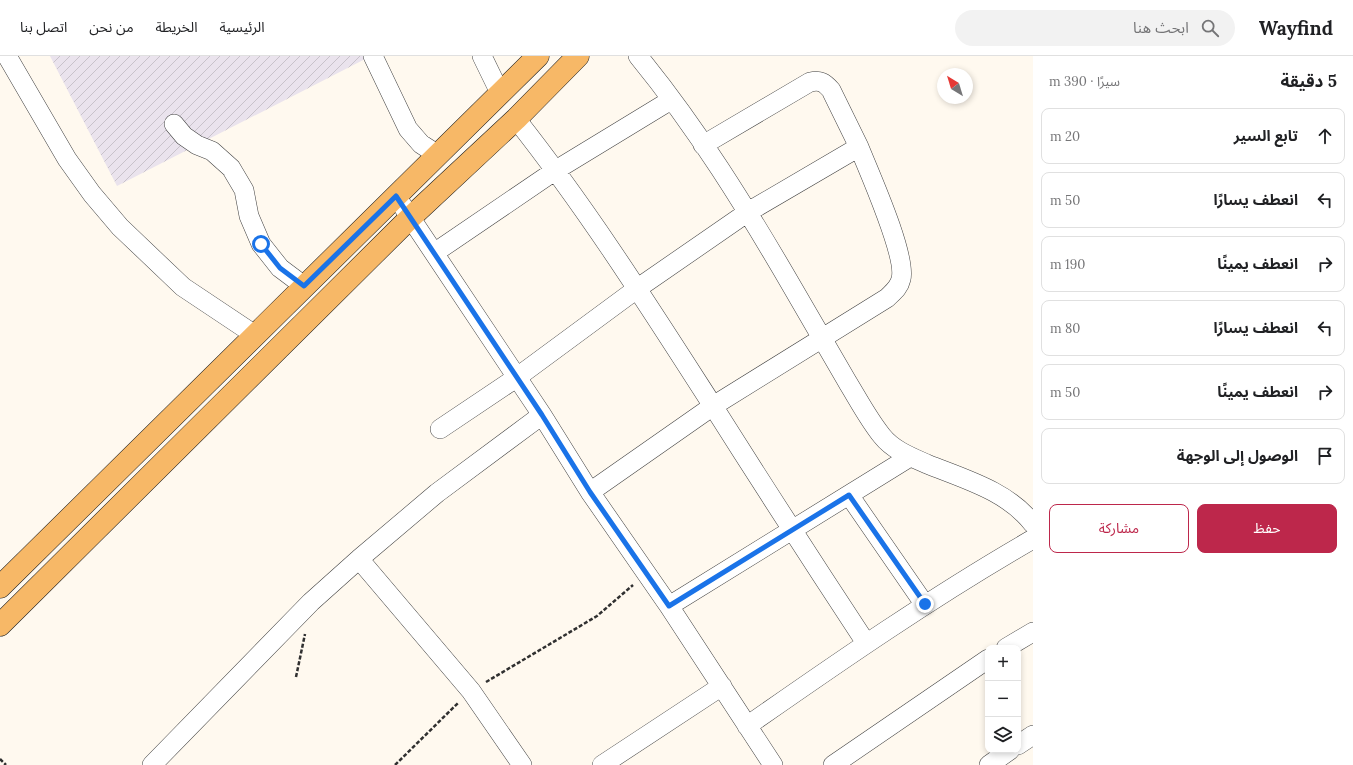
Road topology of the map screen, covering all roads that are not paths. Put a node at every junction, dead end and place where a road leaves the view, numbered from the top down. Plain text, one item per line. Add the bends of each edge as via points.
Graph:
1 (7, 56) edge
2 (373, 56) edge
3 (482, 56) edge
4 (538, 56) edge
5 (578, 56) edge
6 (638, 56) edge
7 (500, 93) junction
8 (671, 100) junction
9 (516, 119) junction
10 (174, 124) dead end
11 (703, 145) junction
12 (858, 147) junction
13 (438, 155) junction
14 (556, 170) junction
15 (396, 196) junction
16 (748, 212) junction
17 (411, 217) junction
18 (434, 253) junction
19 (304, 286) junction
20 (638, 288) junction
21 (255, 336) junction
22 (822, 339) junction
23 (516, 378) junction
24 (713, 406) junction
25 (542, 415) junction
26 (440, 429) dead end
27 (910, 457) junction
28 (590, 492) junction
29 (849, 495) junction
30 (1033, 524) edge
31 (791, 529) junction
32 (1033, 539) edge
33 (359, 559) junction
34 (0, 587) edge
35 (925, 604) junction
36 (669, 606) junction
37 (0, 625) edge
38 (1033, 632) edge
39 (866, 642) junction
40 (1011, 645) edge
41 (985, 661) edge
42 (722, 686) junction
43 (747, 726) junction
44 (1033, 735) edge
45 (1021, 742) edge
46 (1006, 753) edge
47 (152, 765) edge
48 (522, 765) edge
49 (602, 765) edge
50 (773, 765) edge
51 (833, 765) edge
52 (989, 765) edge

1 - 21 street via 67,159 120,227 183,287
2 - 13 street via 408,129 421,144
3 - 7 street
4 - 7 main road
5 - 9 main road
6 - 8 street
7 - 13 main road
8 - 11 street
8 - 14 street
9 - 14 street
9 - 17 main road
10 - 19 street via 184,136 212,151 231,168 244,190 249,216 261,244 280,268
11 - 12 street via 817,80 831,90
11 - 16 street
12 - 16 street
12 - 22 street via 881,200 899,257 902,278 898,288 887,298
13 - 15 main road
14 - 18 street
14 - 20 street
15 - 17 street
15 - 19 main road
16 - 20 street
16 - 22 street
17 - 18 street
17 - 37 main road
18 - 23 street
19 - 21 main road
20 - 23 street
20 - 24 street
21 - 34 main road
22 - 24 street
22 - 27 street via 883,438
23 - 25 street
23 - 26 street
24 - 28 street
24 - 31 street
25 - 28 street
25 - 33 street via 437,493
27 - 29 street
27 - 30 street via 1000,495
28 - 36 street
29 - 31 street
29 - 35 street
31 - 36 street
31 - 39 street
32 - 35 street
33 - 47 street via 311,602
33 - 48 street via 470,691
35 - 39 street
36 - 42 street
38 - 40 street
39 - 43 street
41 - 51 street
42 - 43 street
42 - 49 street
43 - 50 street
44 - 45 street
46 - 52 street

